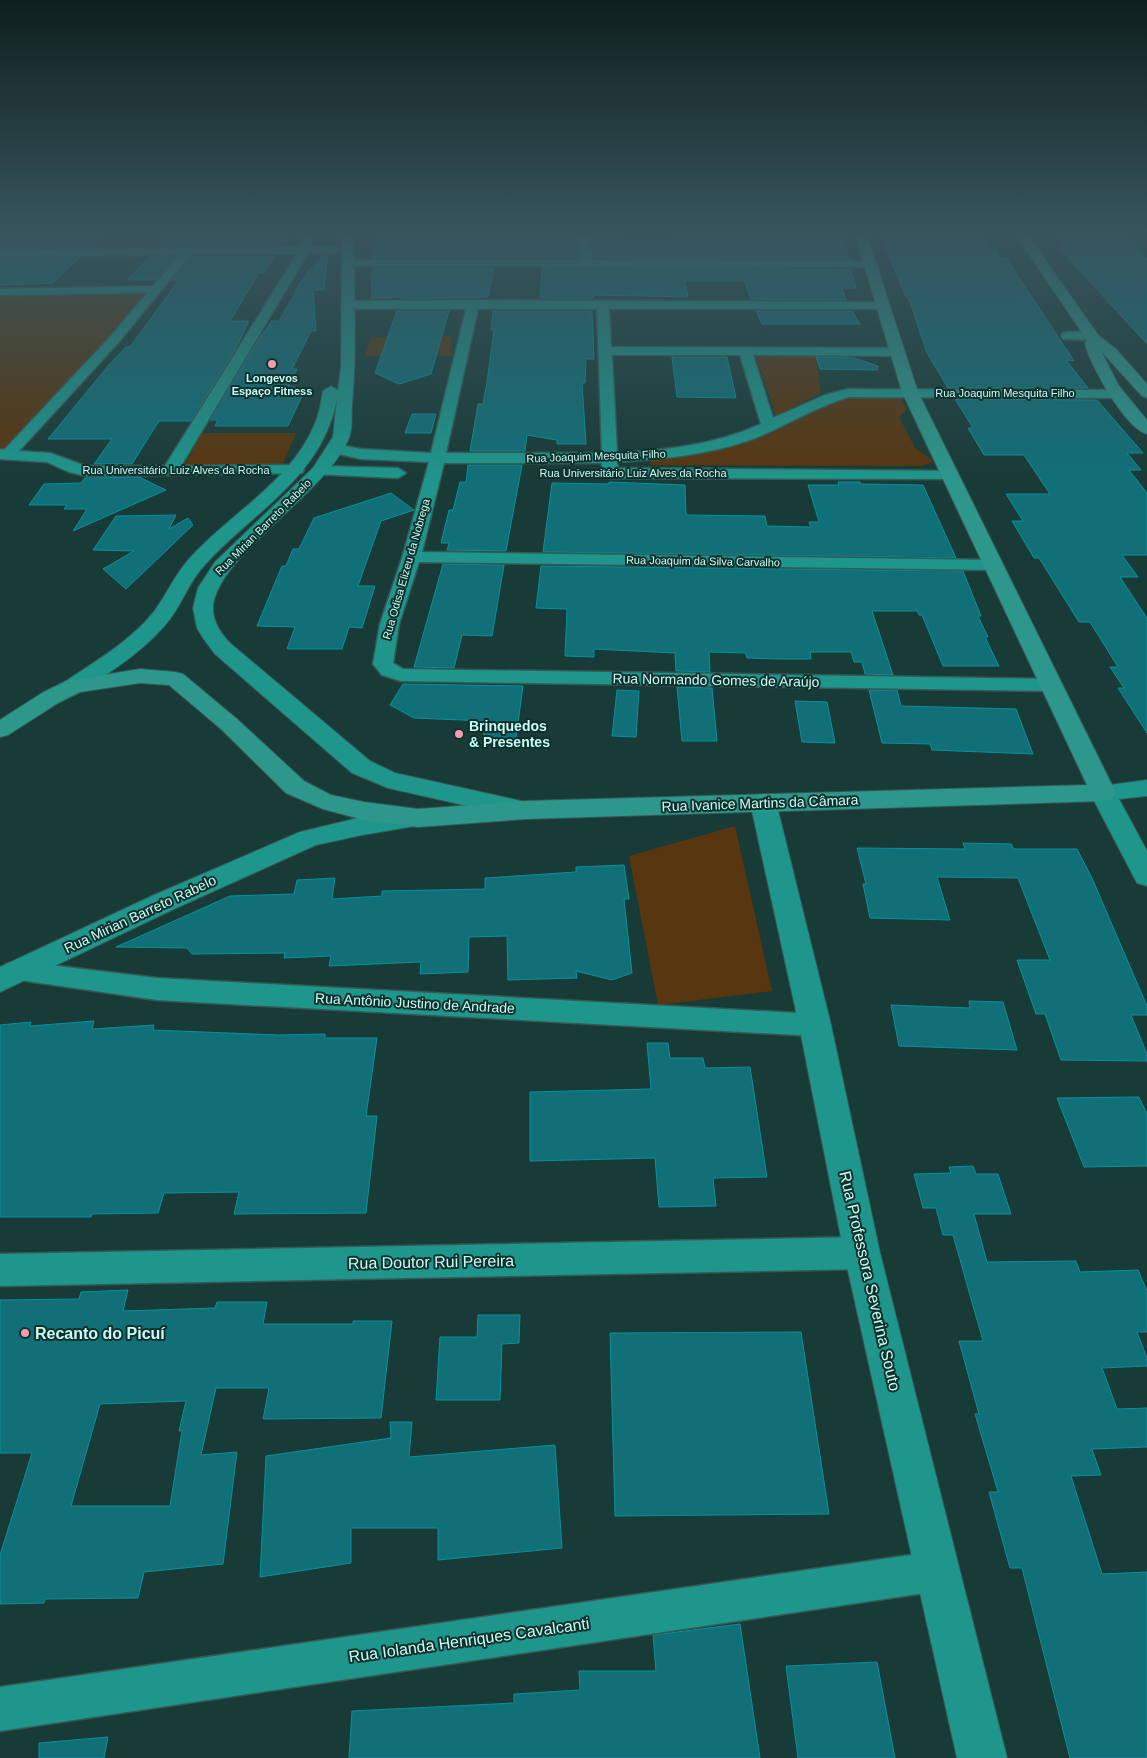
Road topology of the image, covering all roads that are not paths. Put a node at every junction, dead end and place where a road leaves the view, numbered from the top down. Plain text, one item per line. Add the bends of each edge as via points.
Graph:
1 (136, 314) edge
2 (266, 314) edge
3 (334, 314) edge
4 (347, 314) edge
5 (471, 314) edge
6 (603, 314) edge
7 (887, 314) edge
8 (1076, 314) edge
9 (1067, 336) dead end
10 (1092, 337) junction
11 (331, 340) dead end
12 (745, 351) junction
13 (604, 352) junction
14 (898, 352) junction
15 (331, 366) dead end
16 (910, 392) junction
17 (1147, 393) edge
18 (1117, 394) junction
19 (769, 427) junction
20 (1147, 429) edge
21 (334, 450) junction
22 (4, 455) edge
23 (610, 465) junction
24 (436, 466) junction
25 (171, 469) junction
26 (296, 470) junction
27 (319, 471) junction
28 (948, 474) junction
29 (412, 557) junction
30 (993, 565) junction
31 (383, 664) joint
32 (74, 686) junction
33 (1052, 686) junction
34 (0, 730) edge
35 (1147, 788) edge
36 (1103, 793) junction
37 (764, 802) junction
38 (526, 810) junction
39 (418, 818) junction
40 (309, 838) joint
41 (1147, 876) edge
42 (8, 976) edge
43 (815, 1025) junction
44 (862, 1253) junction
45 (0, 1270) edge
46 (938, 1571) junction
47 (0, 1709) edge
48 (982, 1758) edge

1 - 22 street
2 - 25 street
3 - 11 main road, Rua Mirian Barreto Rabelo
4 - 21 main road, Rua Mirian Barreto Rabelo via 345,407 341,437
5 - 24 street, Rua Odisa Elizeu da Nobrega
6 - 13 street
7 - 14 main road
8 - 10 main road
9 - 10 street
10 - 17 main road via 1111,352
10 - 18 main road via 1096,358
12 - 13 street
12 - 14 street
12 - 19 street
13 - 23 street
14 - 16 main road
15 - 26 main road, Rua Mirian Barreto Rabelo via 327,415 317,440
16 - 18 street, Rua Joaquim Mesquita Filho
16 - 19 street, Rua Joaquim Mesquita Filho via 839,395
16 - 28 main road
18 - 20 main road
19 - 23 street, Rua Joaquim Mesquita Filho via 691,450
21 - 24 street
21 - 27 main road, Rua Mirian Barreto Rabelo
22 - 25 street, Rua Universitário Luiz Alves da Rocha via 50,458 86,471
23 - 24 street, Rua Universitário Luiz Alves da Rocha
23 - 28 street, Rua Universitário Luiz Alves da Rocha
24 - 27 street, Rua Universitário Luiz Alves da Rocha
24 - 29 street, Rua Odisa Elizeu da Nobrega
25 - 26 street, Rua Universitário Luiz Alves da Rocha
26 - 32 main road, Rua Mirian Barreto Rabelo via 195,564 158,621 128,648
27 - 38 main road, Rua Mirian Barreto Rabelo via 212,579 202,604 204,623 213,640 361,767 388,780
28 - 30 main road
29 - 30 street, Rua Joaquim da Silva Carvalho
29 - 31 street, Rua Odisa Elizeu da Nobrega via 384,647
30 - 33 main road
31 - 33 street, Rua Normando Gomes de Araújo via 388,671 401,674
32 - 34 main road, Rua Mirian Barreto Rabelo
32 - 39 main road, Rua Ivanice Martins da Câmara via 140,676 175,679 229,724 295,787 323,801 364,811
33 - 36 main road
35 - 36 main road
36 - 37 main road, Rua Ivanice Martins da Câmara
36 - 41 main road
37 - 38 main road, Rua Ivanice Martins da Câmara
37 - 43 main road, Rua Professora Severina Souto
38 - 39 main road, Rua Ivanice Martins da Câmara
39 - 40 main road, Rua Ivanice Martins da Câmara
40 - 42 main road, Rua Mirian Barreto Rabelo
42 - 43 street, Rua Antônio Justino de Andrade via 156,988
43 - 44 main road, Rua Professora Severina Souto
44 - 45 street, Rua Doutor Rui Pereira
44 - 46 main road, Rua Professora Severina Souto
46 - 47 street, Rua Iolanda Henriques Cavalcanti
46 - 48 main road, Rua Professora Severina Souto

